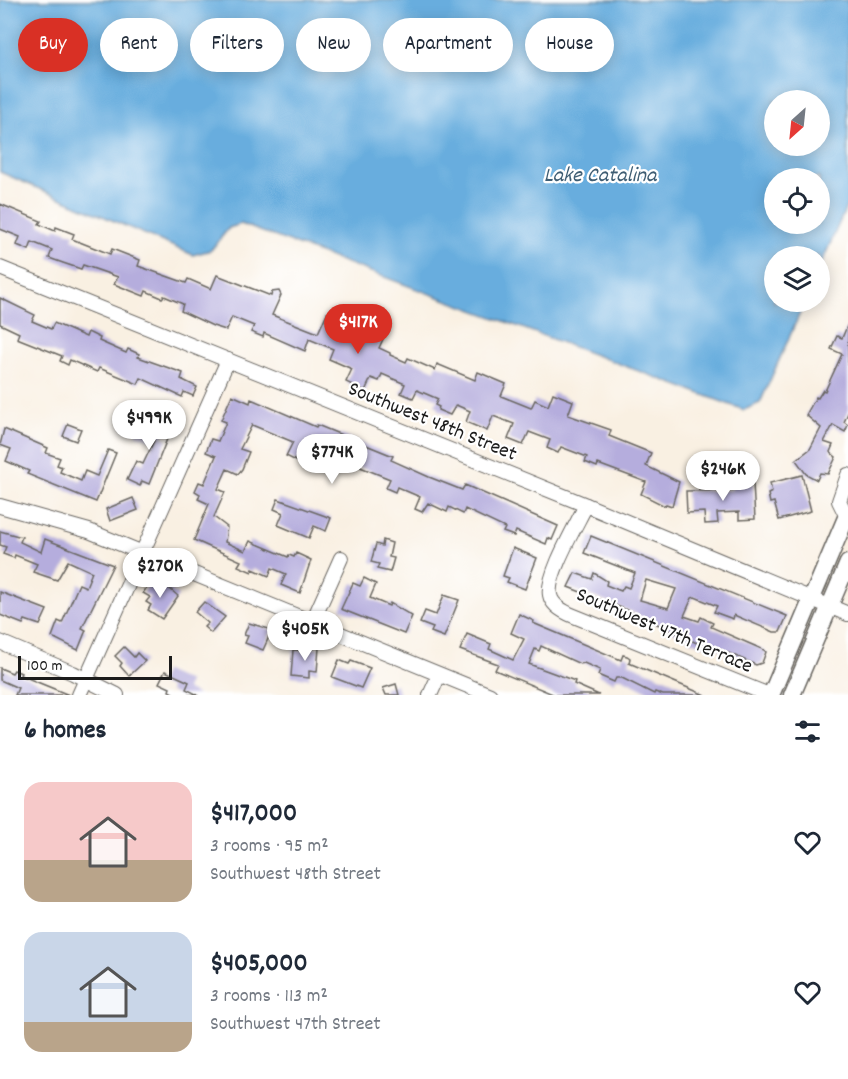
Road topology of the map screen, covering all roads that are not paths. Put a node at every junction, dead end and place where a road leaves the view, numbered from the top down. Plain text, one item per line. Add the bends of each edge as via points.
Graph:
1 (0, 268) edge
2 (228, 360) junction
3 (848, 475) edge
4 (586, 505) junction
5 (0, 506) edge
6 (847, 515) edge
7 (142, 554) junction
8 (341, 558) dead end
9 (848, 563) edge
10 (812, 598) junction
11 (830, 606) junction
12 (848, 614) edge
13 (312, 623) junction
14 (0, 642) edge
15 (439, 675) junction
16 (86, 679) junction
17 (79, 695) edge
18 (117, 695) edge
19 (430, 695) edge
20 (490, 695) edge
21 (770, 695) edge
22 (792, 695) edge

1 - 2 street, Southwest 48th Street
2 - 4 street, Southwest 48th Street
2 - 7 street
3 - 6 street via 839,501
4 - 10 street, Southwest 48th Street
4 - 21 street, Southwest 47th Terrace via 555,573 550,595 556,605
5 - 7 street via 70,524
6 - 10 main road
7 - 13 street
7 - 16 street
8 - 13 street
9 - 11 main road
10 - 11 street, Southwest 48th Street
10 - 21 main road
11 - 12 street, Southwest 48th Street
11 - 22 main road
13 - 15 street
14 - 16 street
15 - 19 street
15 - 20 street
16 - 17 street
16 - 18 street

